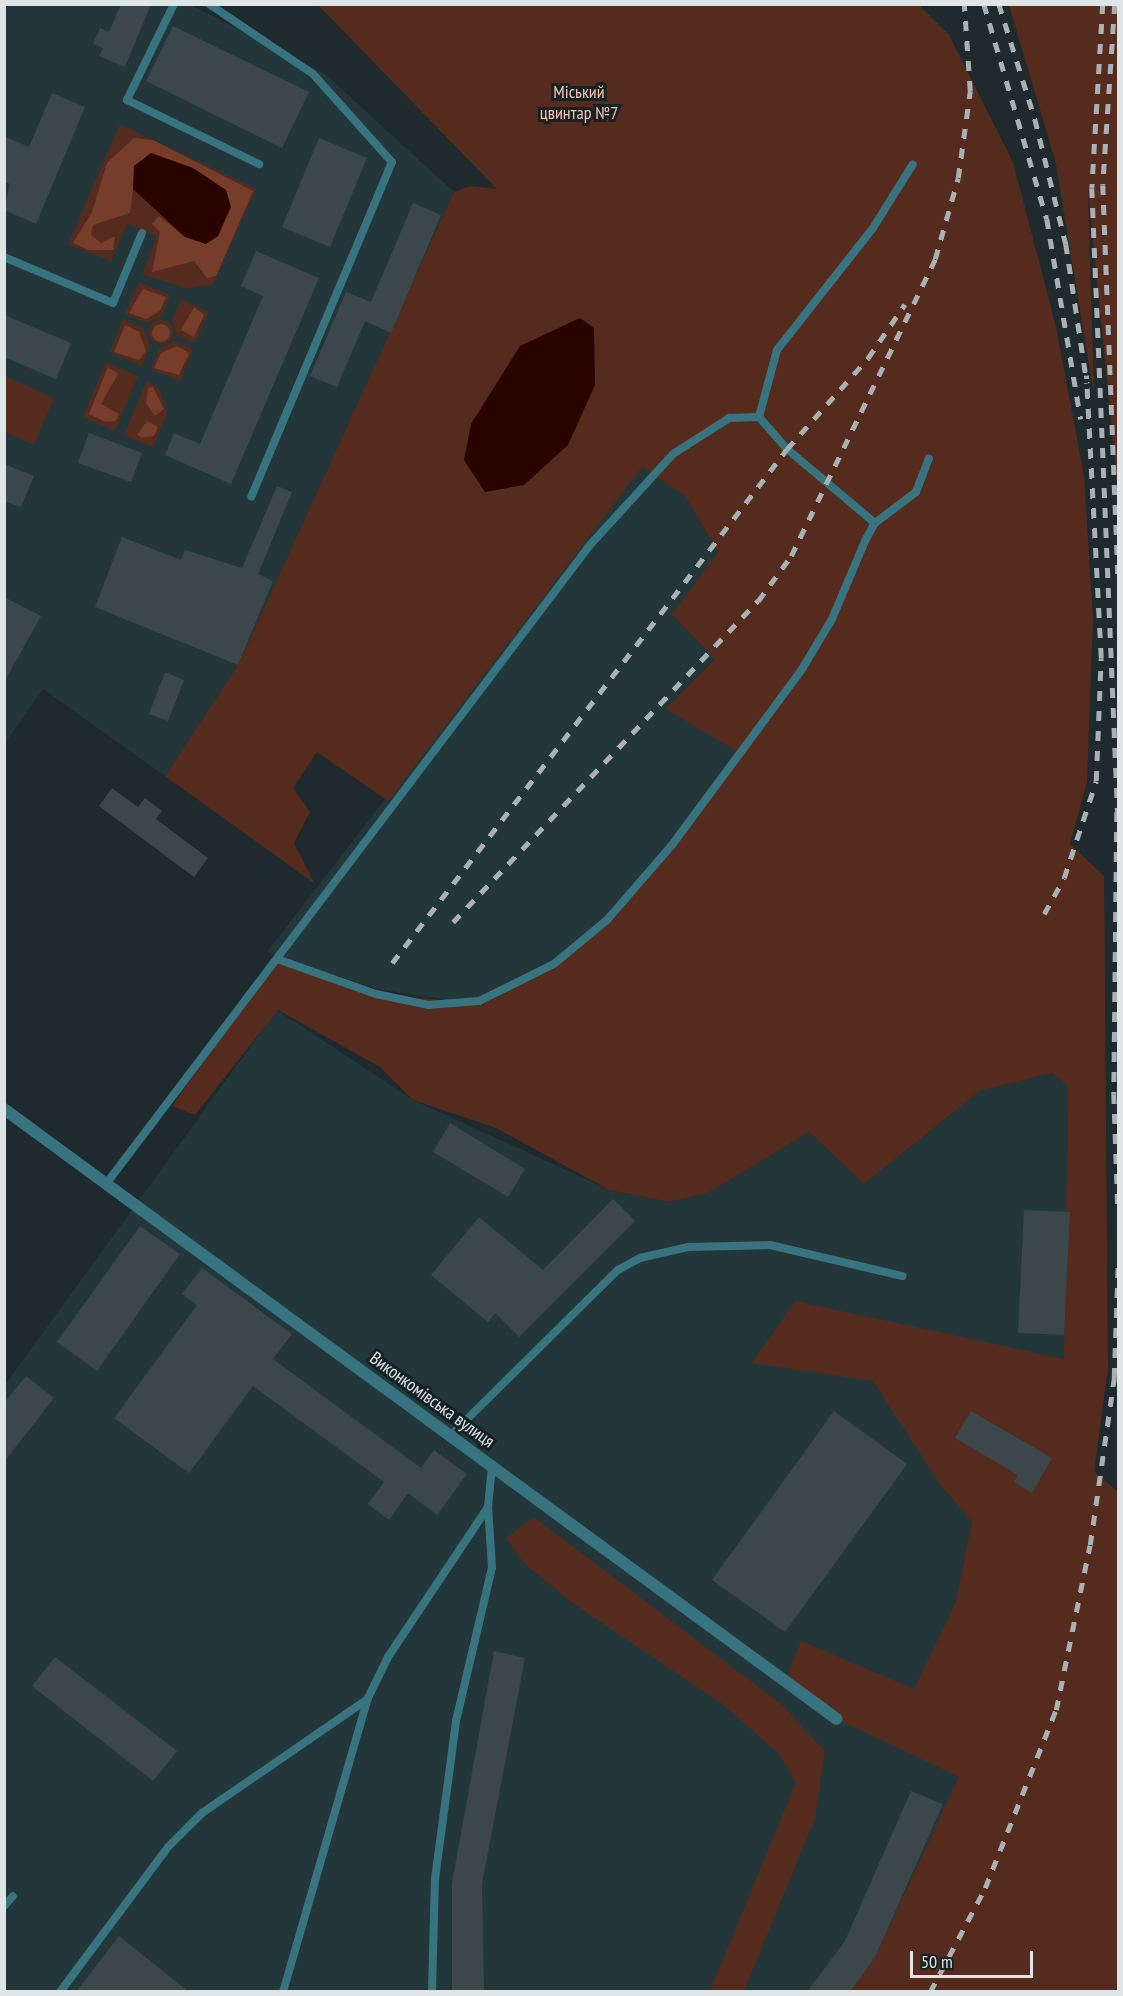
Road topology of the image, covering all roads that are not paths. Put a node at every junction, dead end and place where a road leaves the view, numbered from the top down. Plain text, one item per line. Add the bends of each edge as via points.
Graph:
1 (174, 4) edge
2 (209, 4) edge
3 (259, 164) dead end
4 (913, 164) dead end
5 (142, 232) dead end
6 (4, 257) edge
7 (759, 417) junction
8 (929, 458) dead end
9 (251, 497) dead end
10 (875, 523) junction
11 (277, 959) junction
12 (4, 1109) edge
13 (106, 1184) junction
14 (902, 1276) dead end
15 (450, 1436) junction
16 (492, 1466) junction
17 (488, 1507) junction
18 (368, 1698) junction
19 (837, 1719) dead end
20 (13, 1896) dead end
21 (4, 1906) edge
22 (60, 1992) edge
23 (283, 1992) edge
24 (432, 1992) edge

1 - 3 lane via 127,100
2 - 9 lane via 313,74 392,162
4 - 7 lane via 873,228 777,350
5 - 6 lane via 113,303
7 - 10 lane via 787,449
7 - 11 lane via 729,418 673,454 590,545
8 - 10 lane via 916,492
10 - 11 lane via 832,619 802,669 654,870 607,920 554,964 479,1001 428,1005 376,994
11 - 13 lane
12 - 13 street, Виконкомівська вулиця
13 - 15 street, Виконкомівська вулиця
14 - 15 lane via 770,1245 688,1247 640,1258 618,1270
15 - 16 street, Виконкомівська вулиця
16 - 17 lane
16 - 19 street, Виконкомівська вулиця
17 - 18 lane via 395,1647
17 - 24 lane via 492,1567 456,1721 435,1879
18 - 22 lane via 202,1813 168,1847
18 - 23 lane
20 - 21 lane

